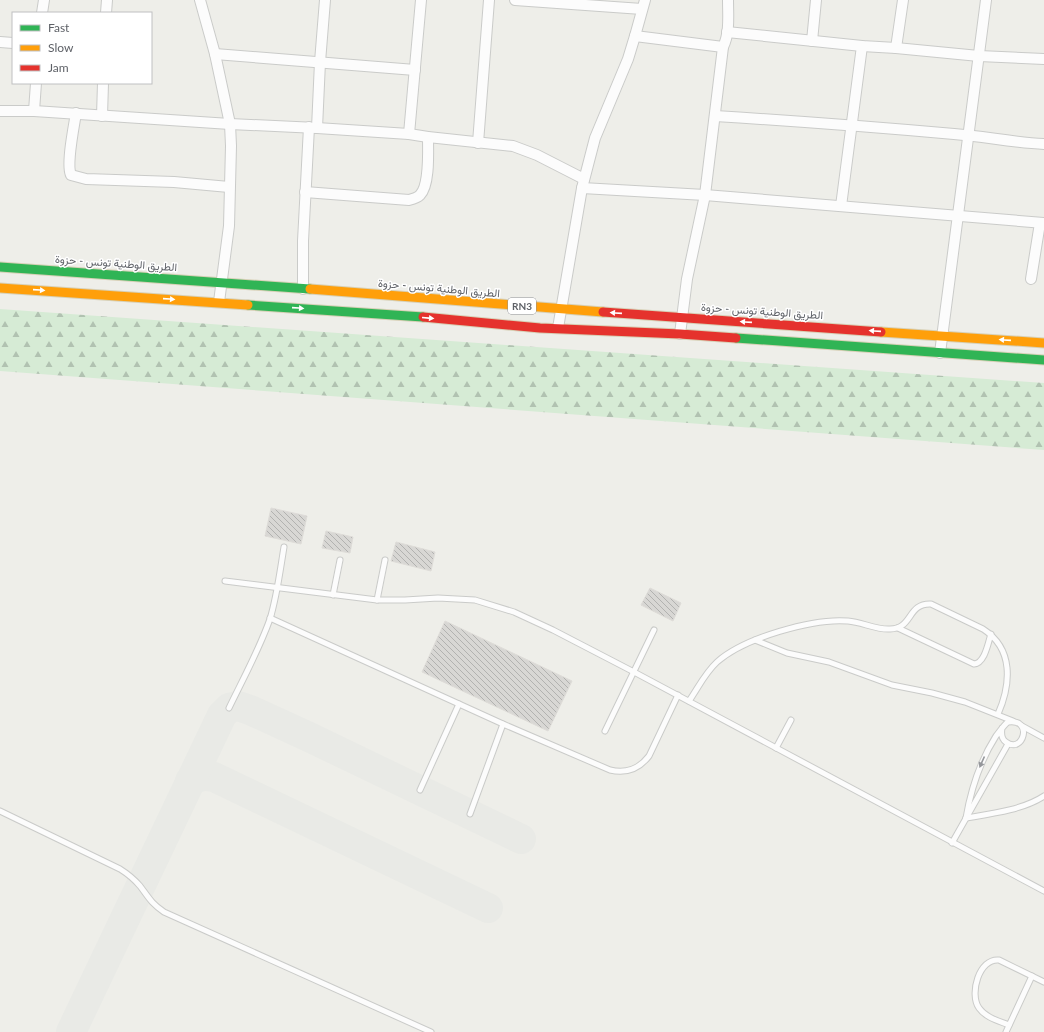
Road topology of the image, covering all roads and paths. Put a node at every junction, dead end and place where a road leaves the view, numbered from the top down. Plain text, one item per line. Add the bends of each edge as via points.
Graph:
1 (44, 0) edge
2 (107, 0) edge
3 (200, 0) edge
4 (325, 0) edge
5 (421, 0) edge
6 (489, 0) edge
7 (515, 0) edge
8 (728, 0) edge
9 (816, 0) edge
10 (903, 0) edge
11 (986, 0) edge
12 (572, 2) edge
13 (643, 5) edge
14 (42, 12) edge
15 (106, 12) edge
16 (727, 32) junction
17 (635, 36) junction
18 (812, 41) junction
19 (0, 42) edge
20 (12, 43) edge
21 (862, 46) junction
22 (723, 47) junction
23 (896, 48) junction
24 (215, 54) junction
25 (979, 56) junction
26 (1044, 59) edge
27 (320, 62) junction
28 (415, 70) junction
29 (36, 84) edge
30 (103, 84) edge
31 (0, 111) edge
32 (34, 111) junction
33 (76, 114) junction
34 (102, 116) junction
35 (715, 116) junction
36 (230, 124) junction
37 (852, 125) junction
38 (313, 127) junction
39 (409, 134) junction
40 (968, 135) junction
41 (428, 137) junction
42 (478, 142) junction
43 (1044, 144) edge
44 (583, 183) junction
45 (229, 187) junction
46 (305, 192) junction
47 (706, 195) junction
48 (841, 206) junction
49 (957, 216) junction
50 (1042, 223) edge
51 (0, 267) edge
52 (1032, 279) dead end
53 (222, 282) junction
54 (0, 288) edge
55 (303, 289) junction
56 (219, 302) junction
57 (561, 309) junction
58 (682, 318) junction
59 (558, 328) junction
60 (680, 334) junction
61 (941, 335) junction
62 (1044, 343) edge
63 (940, 353) junction
64 (1044, 360) edge
65 (284, 547) dead end
66 (340, 560) dead end
67 (385, 560) dead end
68 (225, 581) dead end
69 (277, 588) junction
70 (333, 595) junction
71 (377, 600) junction
72 (270, 618) junction
73 (898, 628) junction
74 (654, 630) dead end
75 (991, 634) junction
76 (755, 640) junction
77 (634, 672) junction
78 (678, 695) junction
79 (689, 701) junction
80 (459, 704) junction
81 (228, 708) dead end
82 (998, 714) junction
83 (791, 720) dead end
84 (1013, 721) junction
85 (503, 724) junction
86 (1021, 725) junction
87 (1002, 728) junction
88 (604, 731) dead end
89 (1044, 738) edge
90 (1008, 744) junction
91 (776, 748) junction
92 (420, 790) dead end
93 (1044, 796) edge
94 (0, 811) edge
95 (470, 814) dead end
96 (966, 818) junction
97 (952, 843) junction
98 (1044, 891) edge
99 (1032, 976) junction
100 (1044, 982) edge
101 (1009, 1026) junction
102 (431, 1032) edge
103 (1006, 1032) edge

1 - 14 street
2 - 15 street
3 - 24 street
4 - 27 street
5 - 28 street
6 - 42 street
7 - 12 street
8 - 16 street
9 - 18 street
10 - 23 street
11 - 25 street
12 - 13 street
13 - 17 street
16 - 18 street
16 - 22 street
17 - 22 street
17 - 44 street via 595,138
18 - 21 street
19 - 20 street
21 - 23 street
21 - 37 street
22 - 35 street
23 - 25 street
24 - 27 street
24 - 36 street
25 - 26 street
25 - 40 street
27 - 28 street
27 - 38 street
28 - 39 street
29 - 32 street
30 - 34 street
31 - 32 street
32 - 33 street
33 - 34 street
33 - 45 street via 69,171 71,175 86,179
34 - 36 street
35 - 37 street
35 - 47 street
36 - 38 street
36 - 45 street
37 - 40 street
37 - 48 street
38 - 39 street
38 - 46 street
39 - 41 street
40 - 43 street
40 - 49 street
41 - 42 street
41 - 46 street via 425,184 422,192 415,198 409,200
42 - 44 street via 519,148
44 - 47 street
44 - 57 street
45 - 53 street
46 - 55 street
47 - 48 street
47 - 58 street via 687,279
48 - 49 street
49 - 50 street
49 - 61 street
50 - 52 street
51 - 53 main road, الطريق الوطنية تونس - حزوة / RN3
53 - 55 main road, الطريق الوطنية تونس - حزوة / RN3
53 - 56 street
54 -> 56 main road, RN3
55 - 57 main road, الطريق الوطنية تونس - حزوة / RN3
56 -> 59 main road, RN3
58 -> 57 main road, الطريق الوطنية تونس - حزوة / RN3
57 - 59 street
58 - 60 street
61 -> 58 main road, الطريق الوطنية تونس - حزوة / RN3
59 - 60 main road, RN3
60 - 63 main road, RN3
62 -> 61 main road, الطريق الوطنية تونس - حزوة / RN3
61 - 63 street
63 - 64 main road, RN3
65 - 69 lane
66 - 70 lane
67 - 71 lane
68 - 69 lane
69 - 70 lane
69 - 72 lane
70 - 71 lane
71 - 77 lane via 457,598 494,605 534,620
72 - 80 lane
72 - 81 lane
73 - 75 lane via 905,624 918,606 930,604
73 - 75 lane via 974,664 982,659
73 - 76 lane via 883,629 848,621 831,621 808,624
74 - 77 lane
75 - 82 lane via 1003,649 1007,667 1004,696
76 - 79 lane via 730,652 717,663
76 - 82 lane via 787,653 829,662 892,685 949,697
77 - 78 lane
77 - 88 lane
78 - 79 lane
78 - 85 lane via 649,756 644,763 628,771 610,770
79 - 91 lane
80 - 85 lane
80 - 92 lane
82 - 84 lane
83 - 91 lane
84 - 86 lane
84 - 87 lane
85 - 95 lane
86 - 89 lane
86 - 90 lane via 1024,730 1022,740 1013,745
87 - 90 lane via 1003,740
87 -> 96 lane via 978,771
90 - 96 lane
91 - 97 lane
93 - 96 lane via 1017,807
94 - 102 lane via 120,869 135,880 149,900 164,912
96 - 97 lane
97 - 98 lane
99 - 100 lane
99 - 101 lane
99 - 101 lane via 994,960 985,964 977,980 974,995 979,1008 988,1017
101 - 103 lane

